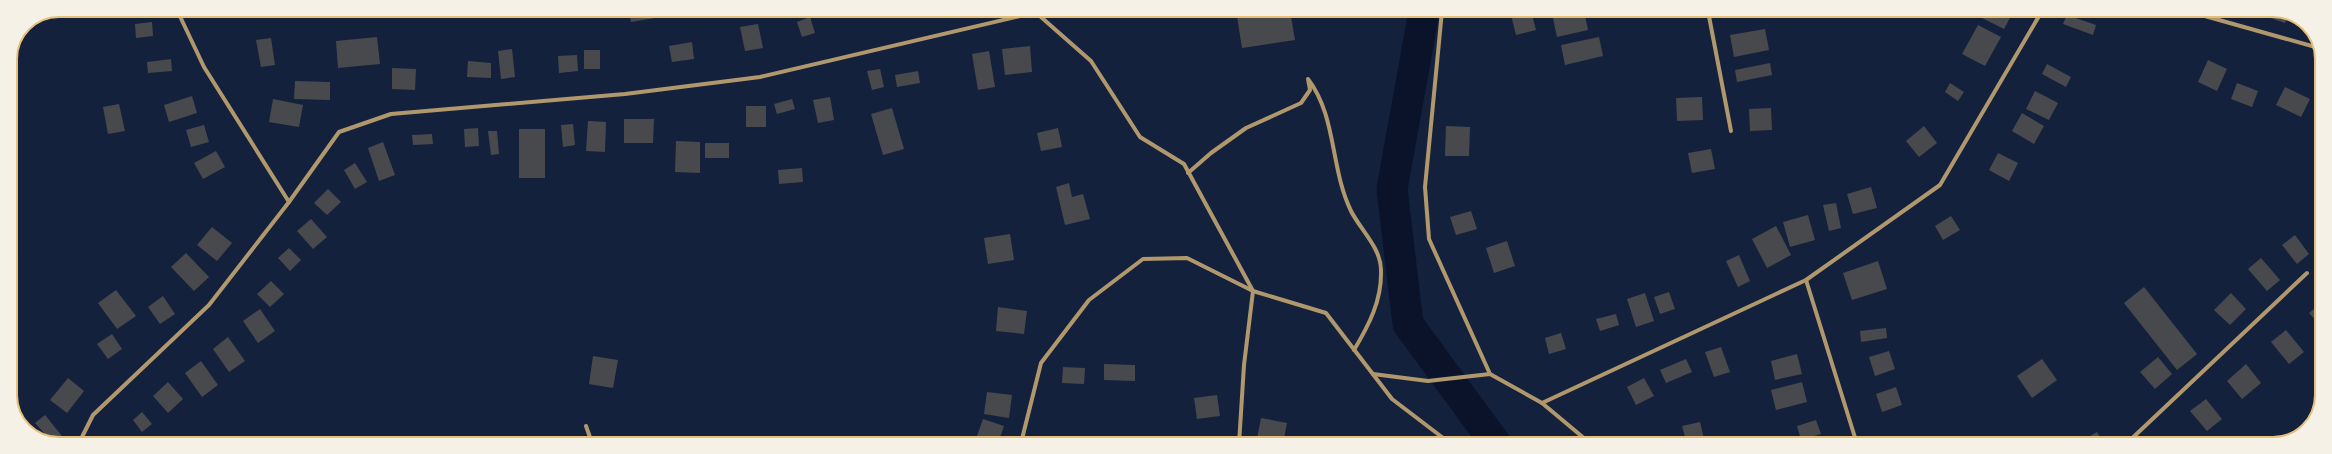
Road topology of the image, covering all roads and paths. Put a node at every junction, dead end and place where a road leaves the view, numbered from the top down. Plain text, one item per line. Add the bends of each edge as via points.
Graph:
1 (180, 17) edge
2 (1012, 17) edge
3 (1040, 17) edge
4 (1441, 17) edge
5 (1709, 17) edge
6 (2038, 17) edge
7 (2208, 17) edge
8 (2313, 46) edge
9 (1731, 130) dead end
10 (1188, 172) junction
11 (289, 202) junction
12 (2307, 273) dead end
13 (1806, 280) junction
14 (1253, 291) junction
15 (1354, 350) junction
16 (1373, 374) junction
17 (1490, 374) junction
18 (1542, 402) junction
19 (586, 426) dead end
20 (82, 437) edge
21 (590, 437) edge
22 (1023, 437) edge
23 (1239, 437) edge
24 (1442, 437) edge
25 (1583, 437) edge
26 (1855, 437) edge
27 (2133, 437) edge

1 - 11 street via 204,67
2 - 11 street via 760,76 625,94 391,114 339,132
3 - 10 street via 1092,61 1140,137 1184,164
4 - 17 street via 1425,186 1429,239
5 - 9 street
6 - 13 street via 1940,185
7 - 8 street
10 - 14 street
10 - 15 street via 1246,128 1301,103 1310,90 1308,78 1317,91 1330,126 1339,173 1351,211 1372,243 1382,268 1375,308
11 - 20 street via 209,304 93,415
12 - 27 street
13 - 18 street
13 - 26 street
14 - 15 street via 1326,313
14 - 22 street via 1187,258 1143,259 1089,300 1042,363
14 - 23 street via 1244,365
15 - 16 street
16 - 17 street via 1428,381
16 - 24 street via 1392,399
17 - 18 street
18 - 25 street
19 - 21 street

